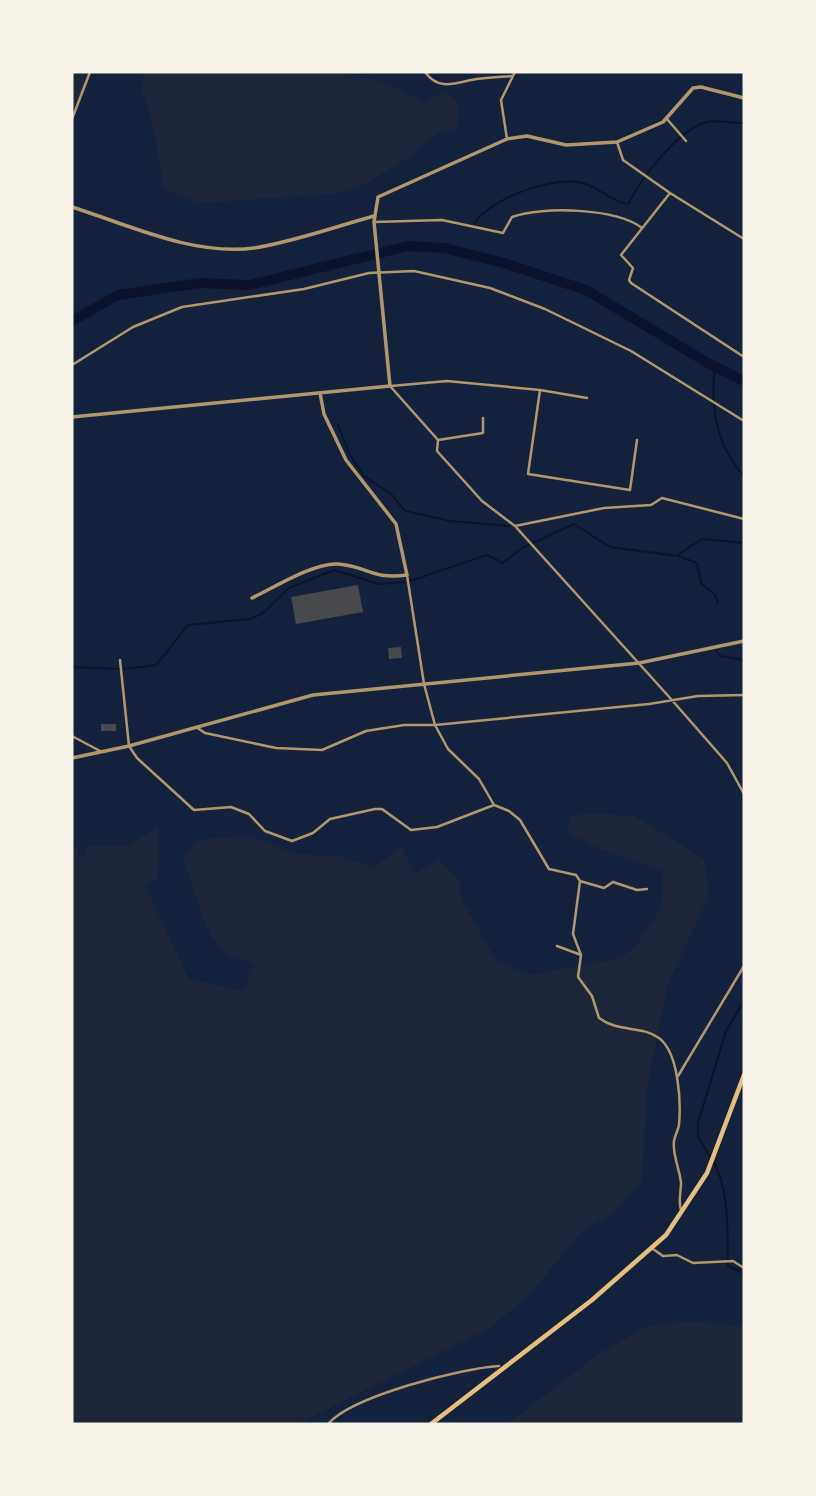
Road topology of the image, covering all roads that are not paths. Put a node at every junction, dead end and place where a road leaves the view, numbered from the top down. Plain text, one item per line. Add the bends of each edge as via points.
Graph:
1 (90, 72) edge
2 (425, 72) edge
3 (515, 72) edge
4 (512, 76) junction
5 (744, 98) edge
6 (667, 118) junction
7 (72, 119) edge
8 (507, 139) junction
9 (686, 141) dead end
10 (617, 142) junction
11 (670, 193) junction
12 (72, 207) edge
13 (374, 219) junction
14 (642, 228) junction
15 (744, 239) edge
16 (380, 269) junction
17 (744, 357) edge
18 (72, 365) edge
19 (390, 386) junction
20 (540, 390) junction
21 (320, 393) junction
22 (587, 398) dead end
23 (72, 417) edge
24 (483, 418) dead end
25 (744, 421) edge
26 (438, 440) junction
27 (637, 440) dead end
28 (744, 519) edge
29 (515, 526) junction
30 (407, 575) junction
31 (252, 598) dead end
32 (744, 641) edge
33 (120, 660) dead end
34 (639, 663) junction
35 (424, 684) junction
36 (744, 695) edge
37 (671, 699) junction
38 (435, 725) junction
39 (196, 727) junction
40 (72, 737) edge
41 (129, 746) junction
42 (103, 752) junction
43 (72, 758) edge
44 (744, 794) edge
45 (494, 805) junction
46 (580, 881) junction
47 (647, 889) dead end
48 (557, 946) dead end
49 (581, 956) junction
50 (744, 966) edge
51 (744, 1075) edge
52 (678, 1076) junction
53 (682, 1213) junction
54 (653, 1249) junction
55 (744, 1268) edge
56 (499, 1366) dead end
57 (328, 1424) edge
58 (431, 1424) edge

1 - 7 street
2 - 4 street via 436,81 455,86
3 - 4 street
4 - 8 street via 501,100
5 - 6 street via 693,88
6 - 9 street
6 - 10 street via 644,133
8 - 10 street via 527,136 566,145
8 - 13 street via 386,192 378,197
10 - 11 street via 623,160
11 - 14 street
11 - 15 street
12 - 13 street via 173,240 215,248 255,248
13 - 14 street via 442,220 503,233 512,217 554,210 630,219
13 - 16 street
14 - 17 street via 621,255 633,268 629,280
16 - 18 street via 304,289 182,307 133,327
16 - 19 street
16 - 25 street via 431,273 528,302 631,351
19 - 20 street via 447,381
19 - 21 street
19 - 26 street
20 - 22 street
20 - 27 street via 528,474 630,490
21 - 23 street
21 - 30 street via 324,414 346,460 396,524
24 - 26 street via 483,433
26 - 29 street via 437,451 466,484
28 - 29 street via 662,498 651,505 604,508
29 - 34 street
30 - 31 street via 382,578 329,564
30 - 35 street
32 - 34 street
33 - 41 street
34 - 35 street
34 - 37 street
35 - 38 street
35 - 39 street via 313,695
36 - 37 street
37 - 38 street
37 - 44 street via 727,763
38 - 39 street via 366,732 322,750 276,748 205,733
38 - 45 street via 448,749 479,779
39 - 41 street
40 - 42 street
41 - 42 street
41 - 45 street via 194,810 231,807 249,814 265,831 292,841 313,833 330,819 375,809 383,809 411,830 437,827
42 - 43 street
45 - 46 street via 520,820 549,869 576,875
46 - 47 street via 604,888 613,882
46 - 49 street via 573,934
48 - 49 street
49 - 52 street via 578,977 592,996 599,1018 620,1030 659,1038 668,1048
50 - 52 street
51 - 53 highway via 718,1150
52 - 53 street via 679,1128 673,1142
53 - 54 highway
54 - 55 street via 693,1263 733,1261
54 - 58 highway
56 - 57 street via 430,1378 365,1403

